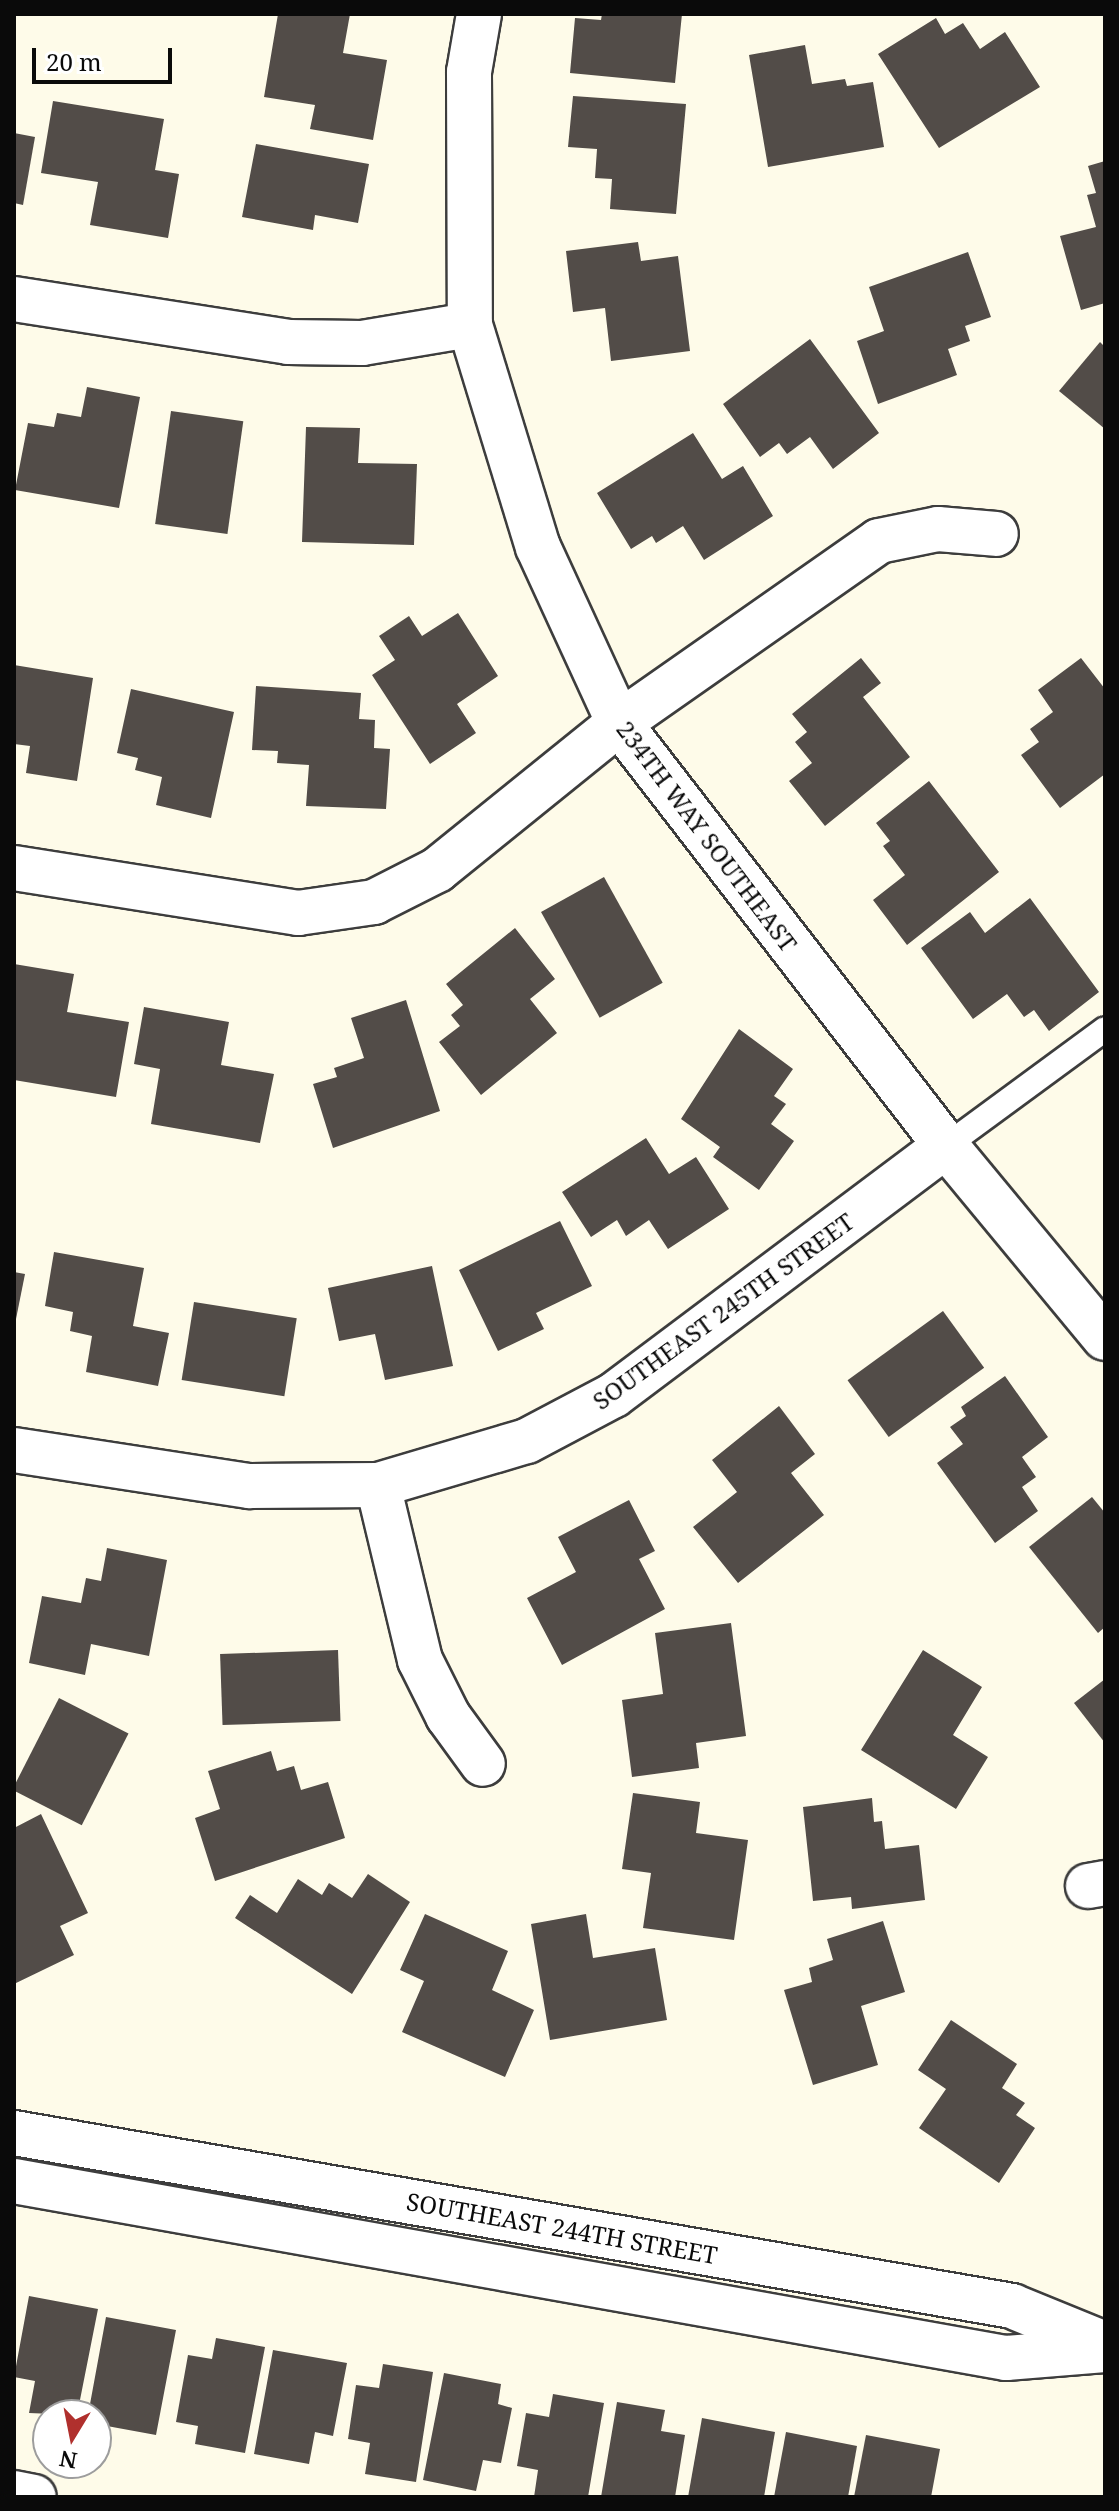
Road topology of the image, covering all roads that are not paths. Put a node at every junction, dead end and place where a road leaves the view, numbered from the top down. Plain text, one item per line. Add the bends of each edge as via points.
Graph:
1 (479, 14) edge
2 (14, 299) edge
3 (470, 325) junction
4 (996, 534) dead end
5 (619, 723) junction
6 (14, 868) edge
7 (1105, 1029) edge
8 (946, 1146) junction
9 (1105, 1338) edge
10 (14, 1450) edge
11 (378, 1485) junction
12 (483, 1764) dead end
13 (14, 2133) edge
14 (14, 2181) edge
15 (1105, 2344) edge
16 (1105, 2350) edge
17 (14, 2493) edge
18 (34, 2497) edge

1 - 3 street, 234TH WAY SOUTHEAST via 469,72
2 - 3 street via 288,342 362,343
3 - 5 street, 234TH WAY SOUTHEAST via 538,547
4 - 5 street via 938,529 879,541
5 - 6 street via 437,870 374,902 349,908 298,913
5 - 8 street, 234TH WAY SOUTHEAST
7 - 8 lane
8 - 9 street, 234TH WAY SOUTHEAST
8 - 11 street, SOUTHEAST 245TH STREET via 614,1395 527,1441
10 - 11 street, SOUTHEAST 245TH STREET via 250,1486
11 - 12 street via 420,1660 448,1716
13 - 15 street, SOUTHEAST 244TH STREET via 1012,2306
14 - 16 street, SOUTHEAST 244TH STREET via 1006,2358
17 - 18 street

